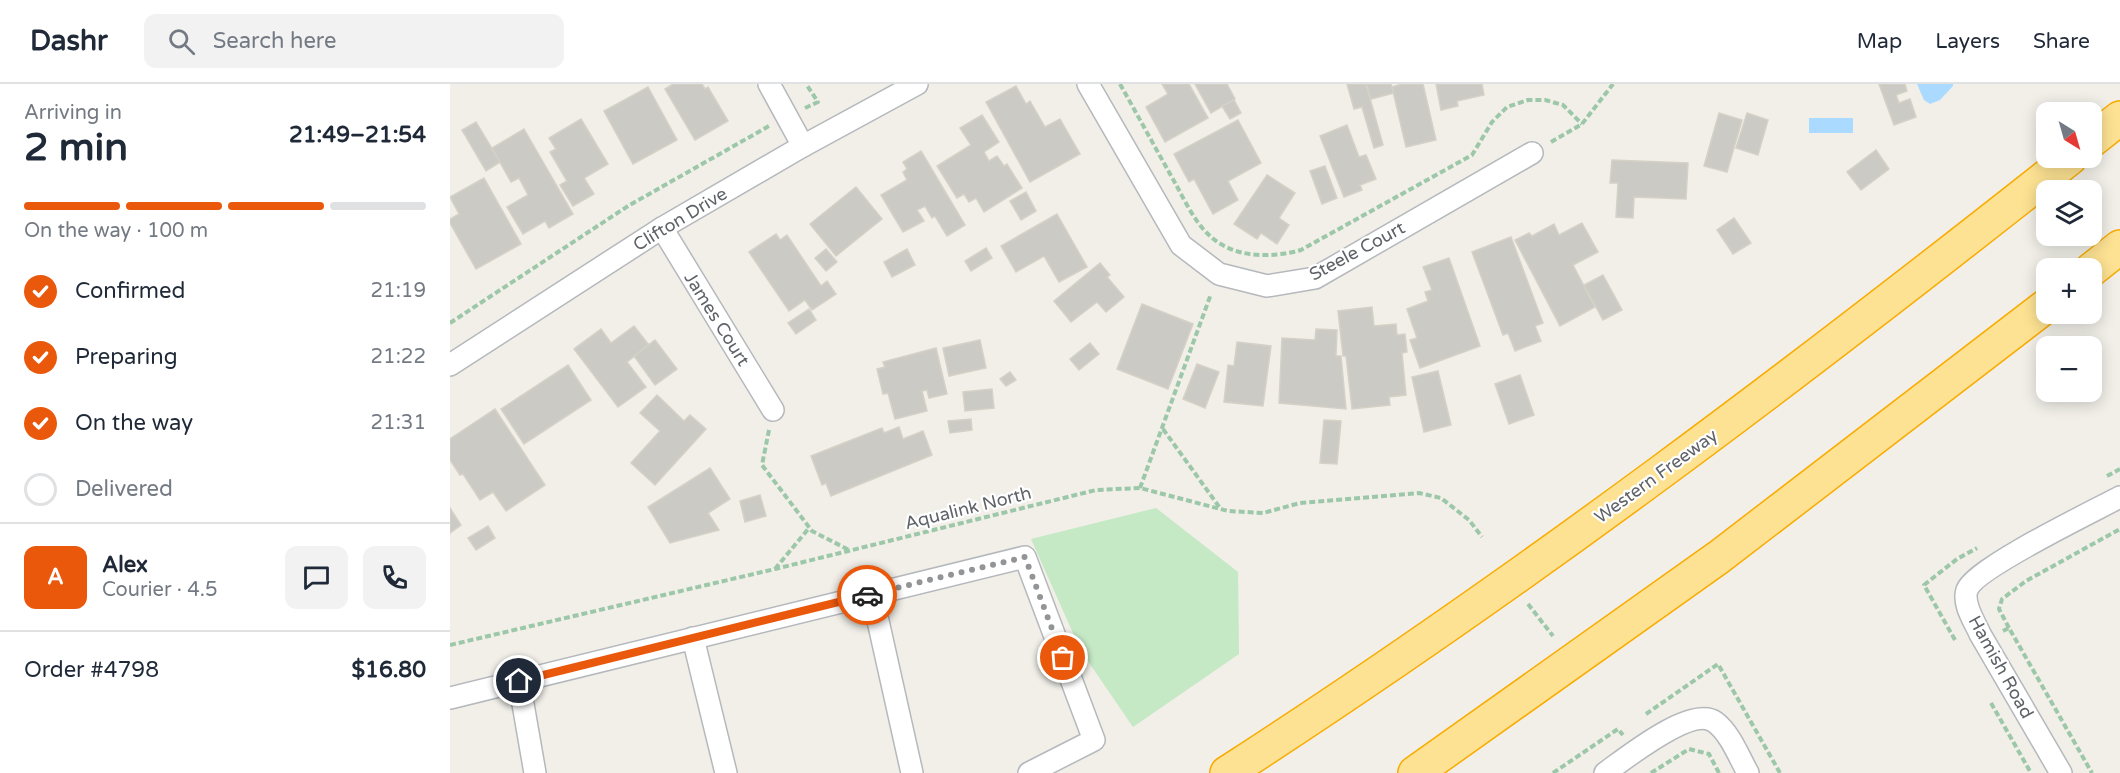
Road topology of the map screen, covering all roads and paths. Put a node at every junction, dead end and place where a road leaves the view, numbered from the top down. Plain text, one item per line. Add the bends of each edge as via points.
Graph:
1 (769, 84) edge
2 (806, 84) edge
3 (917, 84) edge
4 (1088, 84) edge
5 (1120, 84) edge
6 (1613, 84) edge
7 (788, 117) junction
8 (2120, 118) edge
9 (1582, 124) junction
10 (2102, 132) edge
11 (803, 146) junction
12 (1532, 153) joint
13 (2057, 168) edge
14 (662, 228) junction
15 (2120, 247) edge
16 (2102, 261) edge
17 (1219, 274) junction
18 (2036, 314) edge
19 (450, 323) edge
20 (450, 365) edge
21 (773, 410) joint
22 (1163, 429) junction
23 (2120, 468) edge
24 (2104, 478) dead end
25 (1140, 488) junction
26 (2120, 497) edge
27 (1220, 508) junction
28 (809, 528) junction
29 (2120, 529) edge
30 (1482, 537) dead end
31 (1987, 542) dead end
32 (850, 551) junction
33 (775, 569) junction
34 (872, 594) junction
35 (1527, 602) dead end
36 (2008, 628) dead end
37 (1553, 636) dead end
38 (693, 638) junction
39 (1958, 644) dead end
40 (450, 645) edge
41 (519, 681) junction
42 (1987, 696) dead end
43 (450, 698) edge
44 (1308, 721) junction
45 (1618, 729) dead end
46 (535, 773) edge
47 (726, 773) edge
48 (912, 773) edge
49 (1029, 773) edge
50 (1206, 773) edge
51 (1227, 773) edge
52 (1415, 773) edge
53 (1553, 773) edge
54 (1605, 773) edge
55 (1651, 773) edge
56 (1719, 773) edge
57 (1748, 773) edge
58 (2031, 773) edge
59 (2061, 773) edge

1 - 7 street
2 - 7 path via 818,102
3 - 11 street, Clifton Drive
4 - 17 street, Steele Court via 1181,245
5 - 9 path via 1191,212 1209,236 1250,255 1301,250 1472,155 1492,122 1507,107 1528,100 1545,100 1563,105
6 - 9 path
7 - 11 street
7 - 19 path via 628,206
8 - 10 highway
9 - 12 path
11 - 14 street, Clifton Drive
12 - 17 street, Steele Court via 1315,278 1267,286
13 - 44 highway, Western Freeway via 1700,444
14 - 20 street, Clifton Drive
14 - 21 street, James Court
15 - 16 highway
17 - 22 path
18 - 52 highway via 1719,557
21 - 28 path via 762,465
22 - 25 path
22 - 27 path
23 - 24 path
25 - 27 path, Aqualink North
25 - 32 path, Aqualink North via 1096,490
26 - 59 street, Hamish Road via 2017,551 1983,574 1967,591 1966,600 1980,633
27 - 30 path, Aqualink North via 1263,513 1300,503 1419,493 1441,498 1469,520
28 - 32 path
28 - 33 path
29 - 36 path via 2026,581 2002,599 1999,609
31 - 39 path via 1924,585
32 - 33 path, Aqualink North
33 - 40 path, Aqualink North
34 - 38 street
34 - 48 street
34 - 49 street via 1025,557 1094,740
35 - 37 path
38 - 41 street
38 - 47 street
41 - 43 street
41 - 46 street
42 - 58 path
44 - 50 highway
44 - 51 highway, Western Freeway
45 - 53 path
54 - 57 street via 1682,723 1699,717 1714,721 1724,732
55 - 56 path via 1689,749 1708,754

